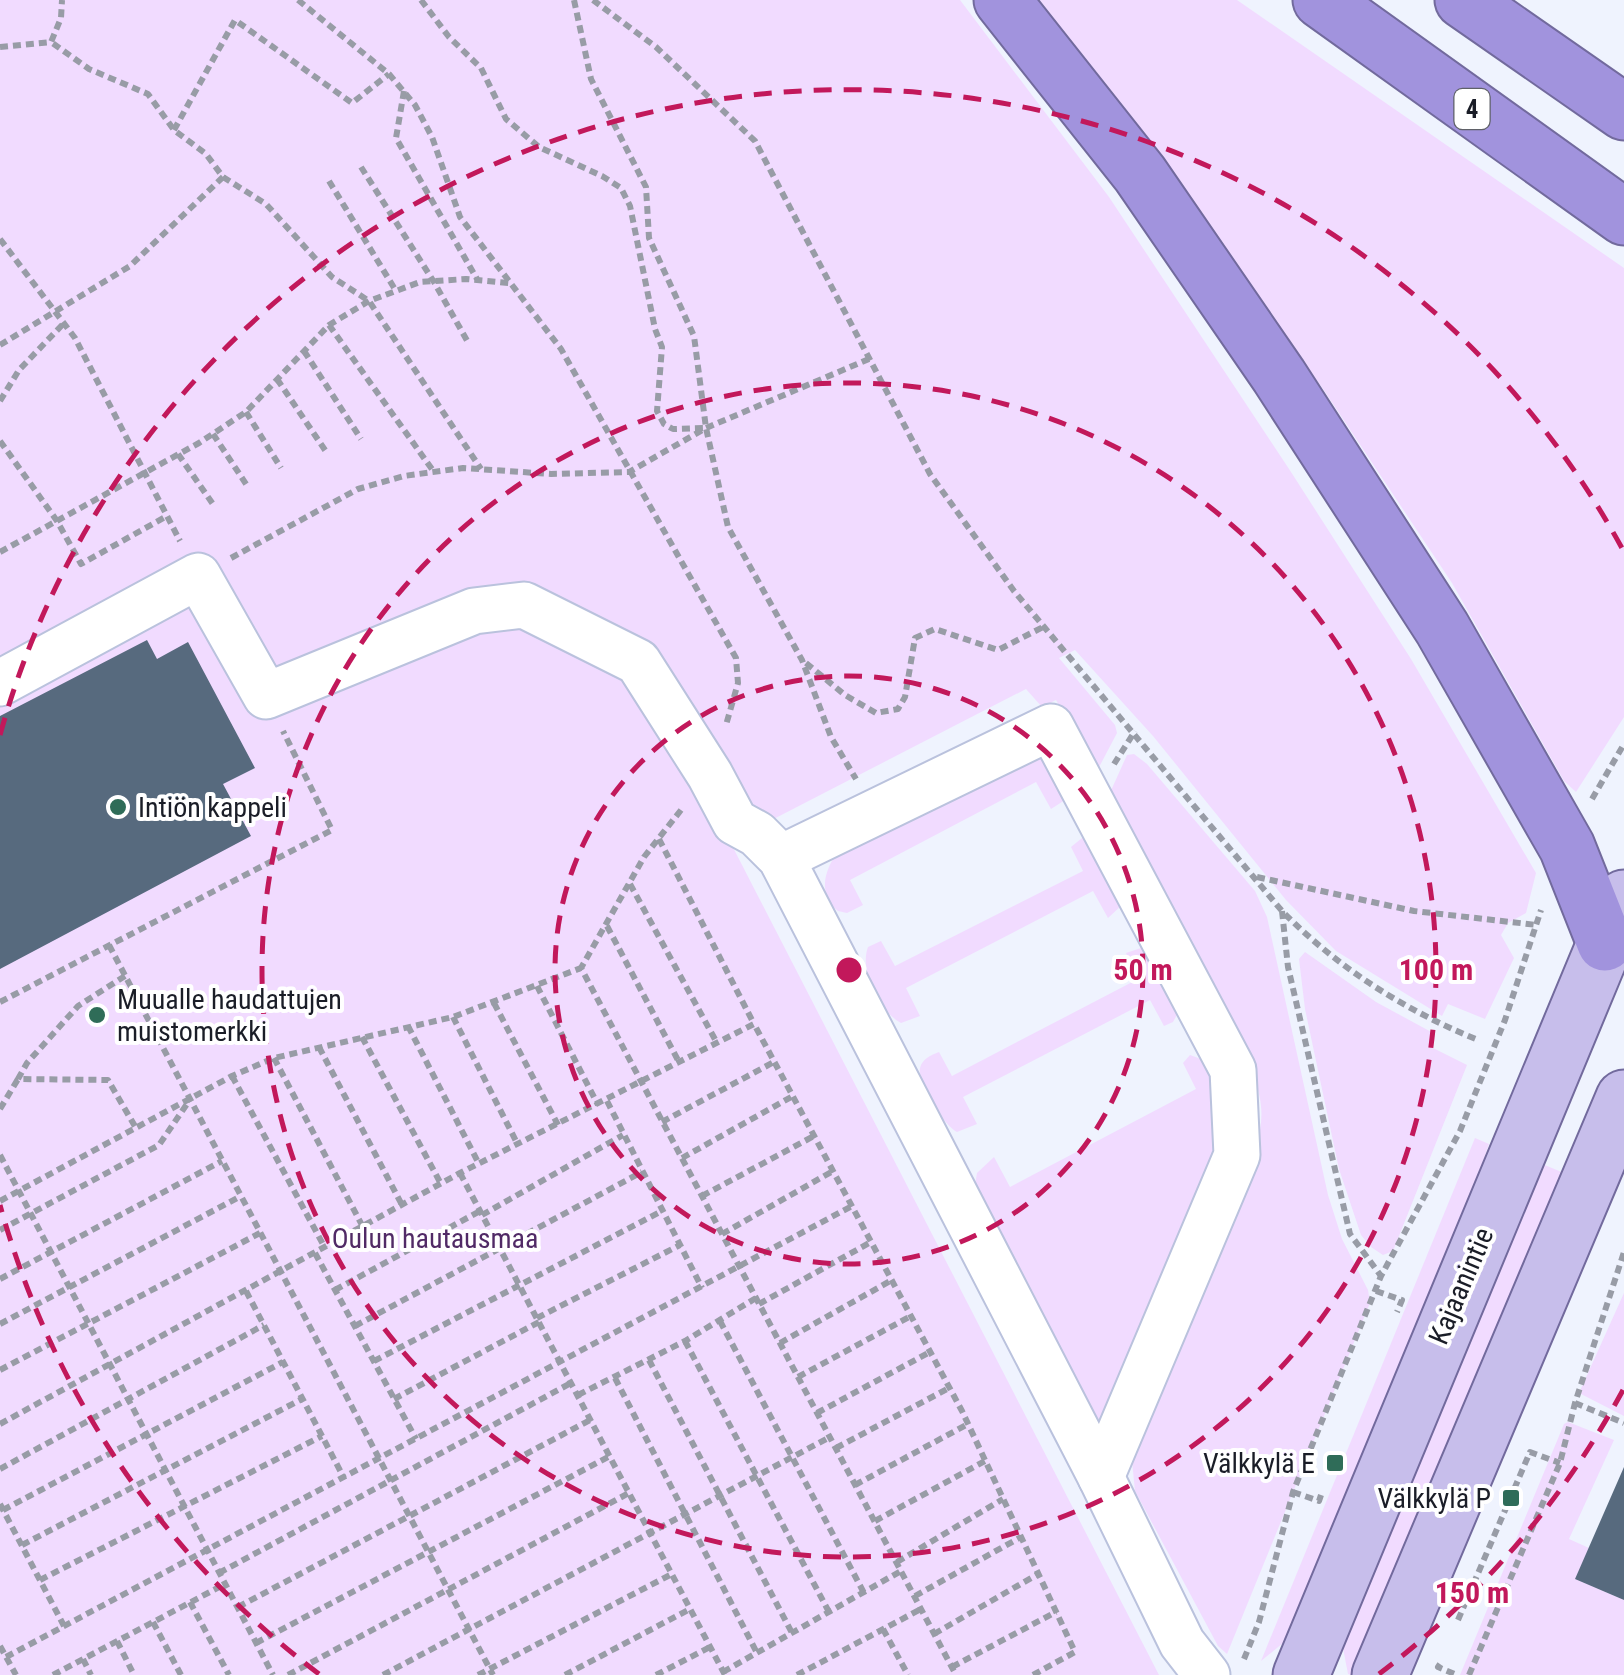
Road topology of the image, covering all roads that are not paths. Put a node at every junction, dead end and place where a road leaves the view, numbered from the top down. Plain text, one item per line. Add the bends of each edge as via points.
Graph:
1 (1002, 0) edge
2 (1321, 0) edge
3 (1464, 0) edge
4 (1624, 112) edge
5 (1624, 217) edge
6 (0, 683) edge
7 (781, 858) junction
8 (1618, 931) edge
9 (1624, 1098) edge
10 (1101, 1477) junction
11 (1206, 1675) edge
12 (1300, 1675) edge
13 (1380, 1675) edge

1 - 8 highway via 1140,174 1279,376 1442,628
2 - 5 highway, 4
3 - 4 highway
6 - 7 lane via 198,576 266,696 474,611 524,605 638,662 735,822
7 - 10 lane
7 - 10 lane via 1052,726 1185,977 1233,1070 1238,1155
8 - 12 main road, Kajaanintie
9 - 13 main road
10 - 11 lane via 1182,1642

